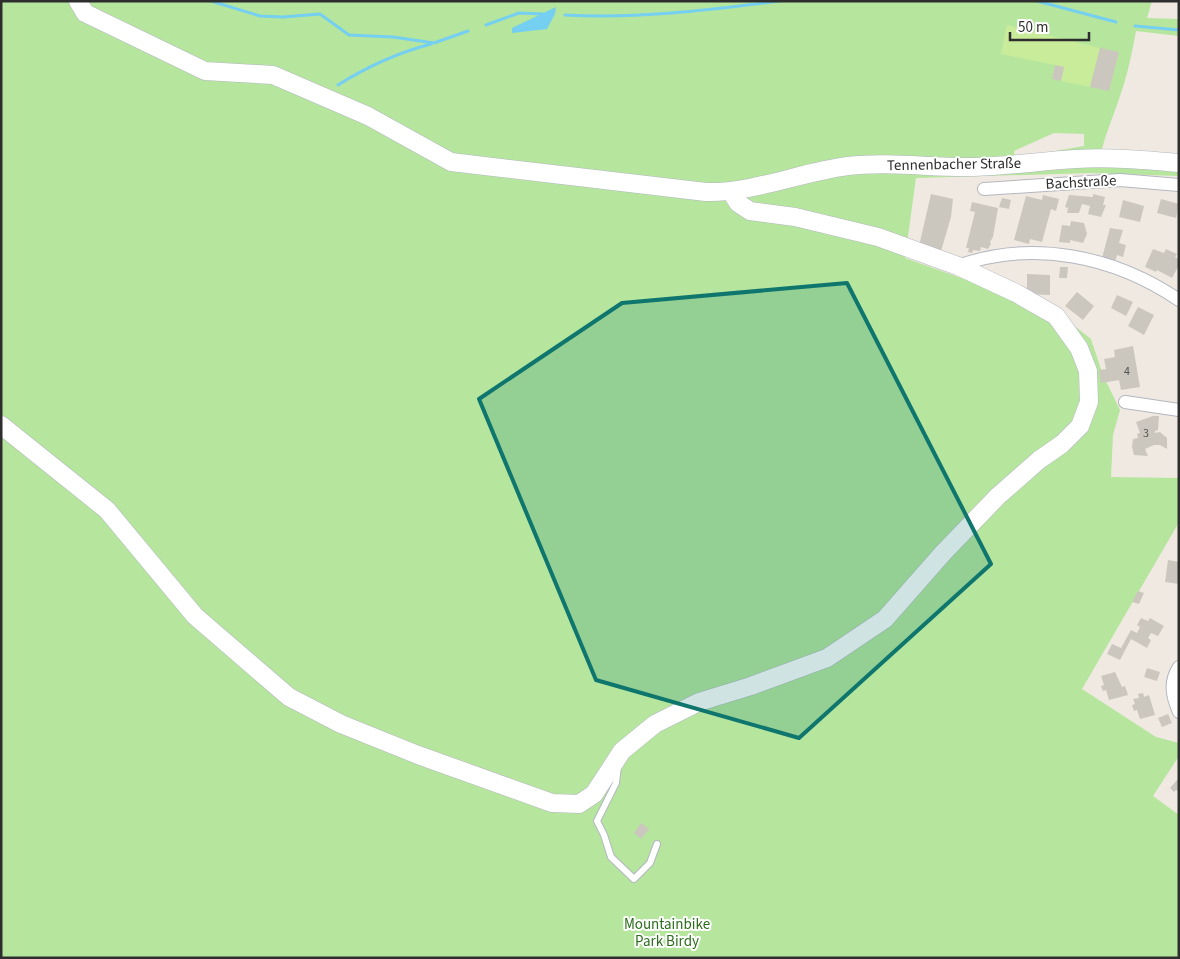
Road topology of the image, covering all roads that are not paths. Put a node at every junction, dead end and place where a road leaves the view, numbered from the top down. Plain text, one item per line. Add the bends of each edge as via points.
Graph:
1 (78, 1) edge
2 (1179, 163) edge
3 (1179, 185) edge
4 (984, 190) dead end
5 (731, 192) junction
6 (958, 266) junction
7 (1179, 300) edge
8 (1125, 402) dead end
9 (1179, 410) edge
10 (1, 425) edge
11 (1179, 667) edge
12 (1179, 712) edge
13 (619, 755) junction
14 (658, 844) dead end

1 - 5 street, Tennenbacher Straße via 85,13 205,71 273,75 368,116 451,162 706,192
2 - 5 street, Tennenbacher Straße via 1124,158 959,168 917,164 849,166
3 - 4 street, Bachstraße via 1120,180
5 - 6 street via 738,203 750,211 795,216 878,237
6 - 7 street via 982,257 1032,253 1081,256 1109,265
6 - 13 street via 1056,316 1078,348 1088,371 1089,402 1080,426 998,496 885,619 827,658 699,702 655,724
8 - 9 street
10 - 13 street via 108,510 194,616 289,697 341,724 418,756 552,803 578,804 594,794
11 - 12 street via 1172,682 1173,698
13 - 14 lane via 616,782 597,821 611,857 634,879 650,863

